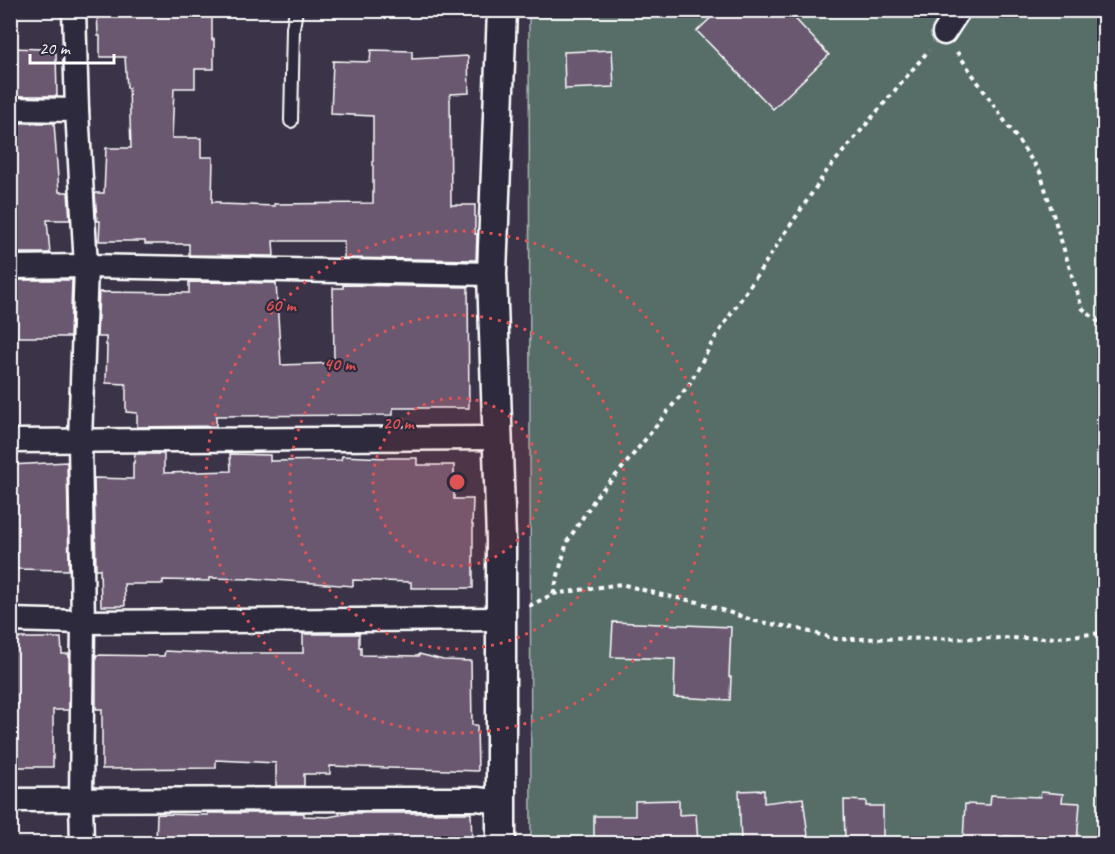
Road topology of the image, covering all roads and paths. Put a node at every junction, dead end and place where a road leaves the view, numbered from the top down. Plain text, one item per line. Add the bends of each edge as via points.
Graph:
1 (74, 10) edge
2 (296, 10) edge
3 (502, 10) edge
4 (959, 10) edge
5 (944, 33) junction
6 (10, 109) edge
7 (77, 110) junction
8 (291, 121) dead end
9 (86, 266) junction
10 (10, 267) edge
11 (492, 274) junction
12 (1104, 327) edge
13 (497, 438) junction
14 (10, 441) edge
15 (80, 441) junction
16 (553, 594) junction
17 (501, 619) junction
18 (10, 620) edge
19 (83, 622) junction
20 (1104, 633) edge
21 (81, 799) junction
22 (10, 800) edge
23 (501, 802) junction
24 (82, 843) edge
25 (501, 843) edge

1 - 7 street
2 - 8 lane
3 - 11 street
4 - 5 street
5 - 12 path via 1040,172 1082,308
5 - 16 path via 826,172 689,385 598,494 567,542
6 - 7 street
7 - 9 street
9 - 10 street
9 - 11 street
9 - 15 street
11 - 13 street
13 - 15 street
13 - 17 street
14 - 15 street
15 - 19 street
16 - 17 path
16 - 20 path via 621,584 836,639 1046,638
17 - 19 street
17 - 23 street
18 - 19 street
19 - 21 street
21 - 22 street
21 - 23 street
21 - 24 street
23 - 25 street

